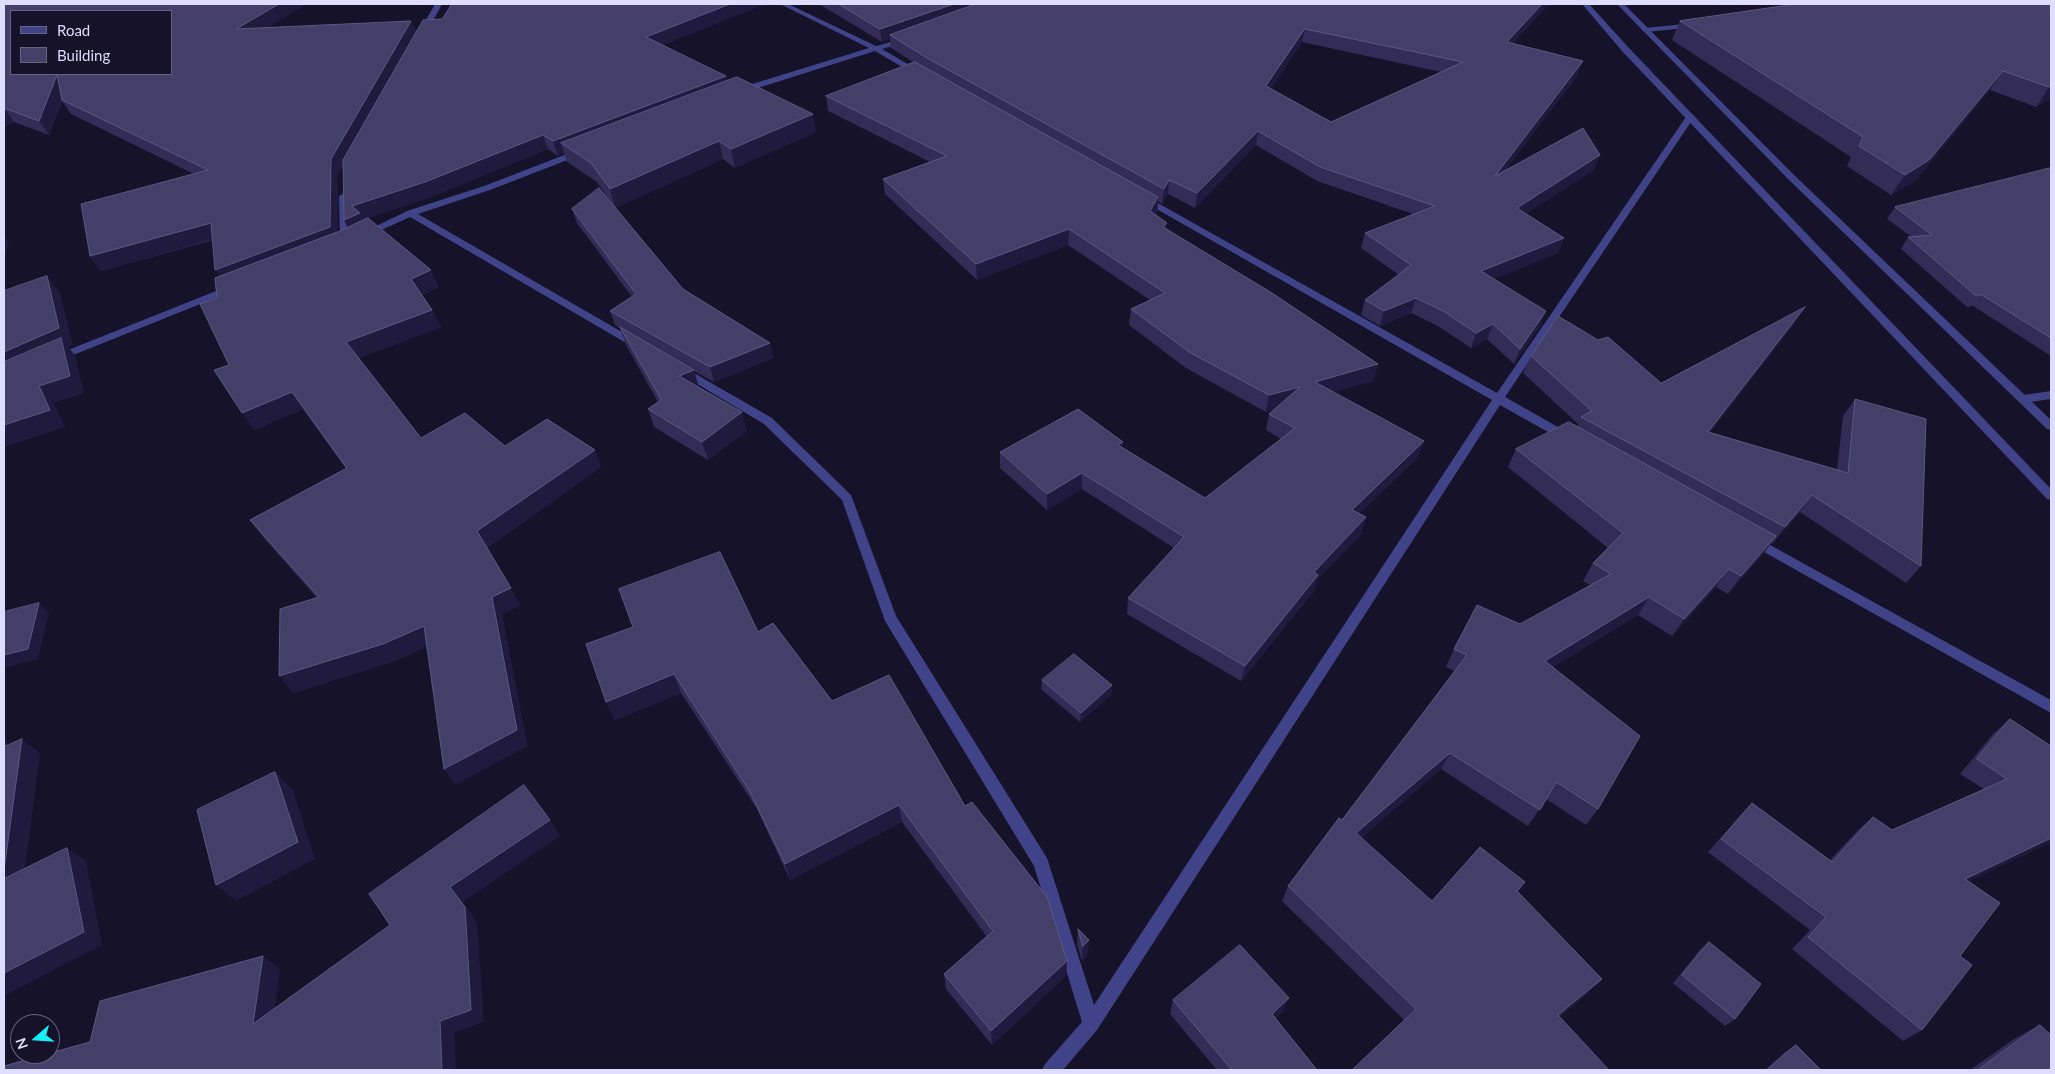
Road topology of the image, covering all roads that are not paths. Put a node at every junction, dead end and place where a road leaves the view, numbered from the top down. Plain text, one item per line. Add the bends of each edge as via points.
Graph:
1 (438, 4) edge
2 (783, 4) edge
3 (1585, 4) edge
4 (1620, 4) edge
5 (1703, 24) edge
6 (1645, 30) junction
7 (914, 36) edge
8 (417, 42) edge
9 (877, 49) junction
10 (928, 78) edge
11 (734, 93) edge
12 (1691, 116) junction
13 (587, 149) edge
14 (344, 183) edge
15 (1132, 193) edge
16 (410, 213) junction
17 (238, 285) edge
18 (649, 352) edge
19 (49, 361) edge
20 (674, 366) edge
21 (2051, 395) edge
22 (1498, 399) junction
23 (2024, 399) junction
24 (2051, 426) edge
25 (1576, 442) edge
26 (2051, 496) edge
27 (1740, 534) edge
28 (2051, 707) edge
29 (1091, 1024) junction
30 (1051, 1070) edge

1 - 8 street
2 - 9 street
3 - 12 street
4 - 6 street
5 - 6 street
6 - 23 street via 1791,177
7 - 9 street
9 - 10 street
9 - 11 street
12 - 22 street
12 - 26 street
13 - 16 street via 487,188
14 - 16 street via 341,245
15 - 22 street
16 - 18 street
17 - 19 street
20 - 29 street via 768,421 847,498 890,617 1041,864
21 - 23 street
22 - 25 street
22 - 29 street
23 - 24 street
27 - 28 street
29 - 30 street

